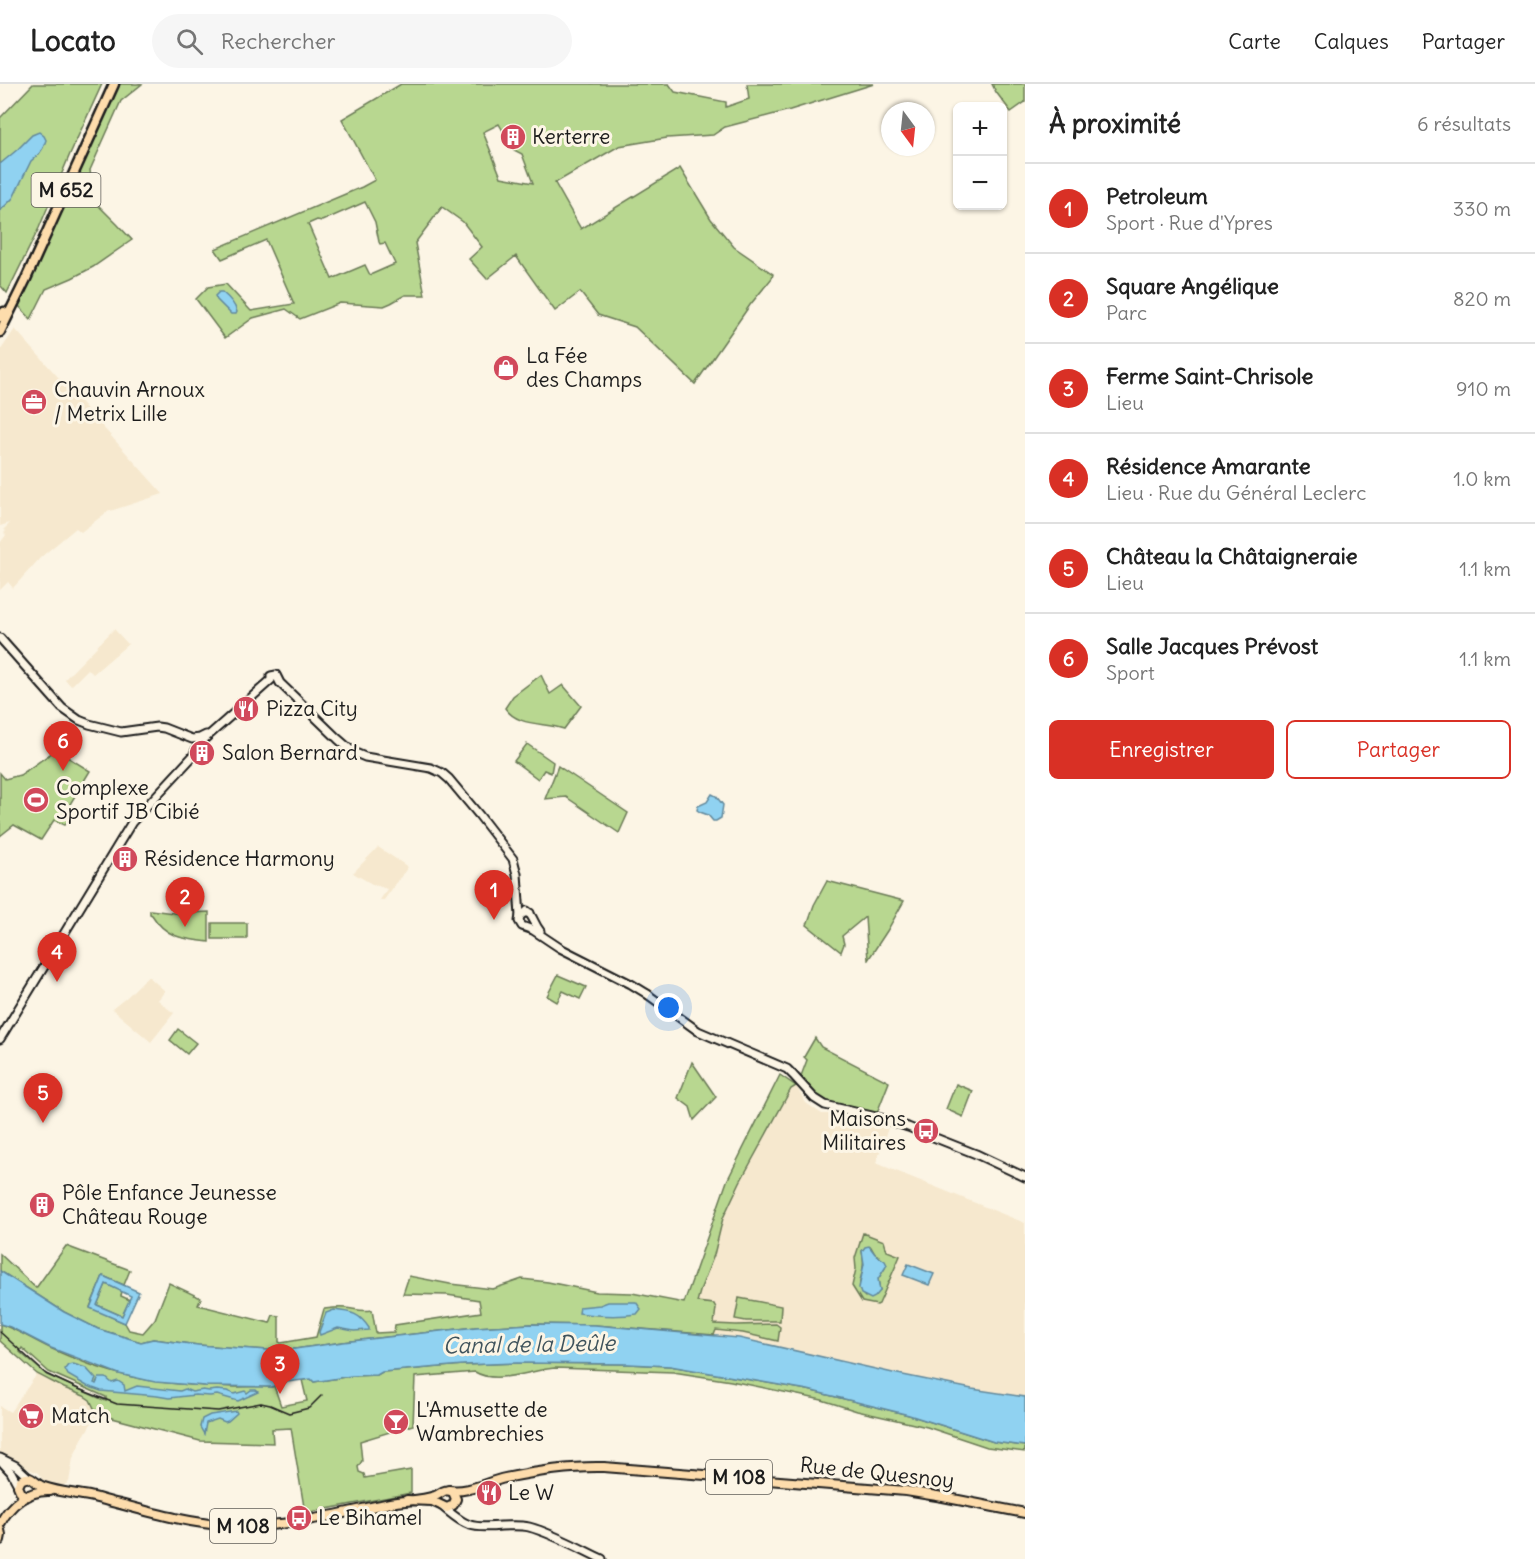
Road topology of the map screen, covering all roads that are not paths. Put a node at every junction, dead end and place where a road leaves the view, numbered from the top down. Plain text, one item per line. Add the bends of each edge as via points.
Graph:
1 (108, 84) edge
2 (114, 84) edge
3 (16, 294) junction
4 (4, 314) edge
5 (0, 332) edge
6 (0, 638) edge
7 (195, 743) junction
8 (519, 893) junction
9 (530, 913) junction
10 (520, 916) junction
11 (534, 921) junction
12 (526, 928) junction
13 (558, 947) junction
14 (0, 1039) edge
15 (1025, 1175) edge
16 (0, 1459) edge
17 (28, 1477) junction
18 (36, 1482) junction
19 (18, 1487) junction
20 (474, 1487) junction
21 (445, 1491) junction
22 (31, 1494) junction
23 (81, 1495) junction
24 (406, 1500) junction
25 (455, 1502) junction
26 (442, 1506) junction
27 (1025, 1514) edge
28 (0, 1516) edge
29 (465, 1523) junction
30 (0, 1524) edge
31 (0, 1530) edge
32 (0, 1540) edge
33 (602, 1559) edge

1 - 3 highway, M 652
2 - 3 highway, M 652
3 - 4 highway, M 652
4 - 5 highway, M 652
6 - 7 main road via 62,708 79,720 121,732 157,727
7 - 8 main road via 274,680 353,752 431,768 446,776 512,857
7 - 14 main road via 195,754 132,822
8 - 9 main road via 522,905
8 - 10 main road
9 - 10 main road
9 - 11 main road
10 - 12 main road via 519,924
11 - 12 main road
11 - 13 main road
12 - 13 main road
13 - 15 main road via 647,994 702,1033 787,1069 825,1105 879,1118
16 - 17 main road
16 - 19 main road
17 - 18 main road
17 - 19 main road via 21,1479
18 - 22 main road via 37,1488
18 - 23 main road, Rue de Quesnoy / M 108
19 - 22 main road via 22,1494
19 - 28 main road
20 - 21 main road, Rue de Quesnoy / M 108
20 - 25 main road, Rue de Quesnoy / M 108
20 - 27 main road, Rue de Quesnoy / M 108 via 547,1470 608,1467 895,1490
21 - 24 main road, Rue de Quesnoy / M 108
21 - 25 main road via 455,1495
21 - 26 main road via 438,1499
22 - 23 main road, Rue de Quesnoy / M 108 via 43,1491
22 - 30 main road via 20,1498
23 - 24 main road, Rue de Quesnoy / M 108 via 168,1517 236,1526 299,1522
24 - 26 main road, Rue de Quesnoy / M 108 via 428,1500
25 - 26 main road via 450,1507
25 - 29 main road via 456,1514
26 - 29 main road
29 - 33 main road via 481,1528 529,1527
31 - 32 main road

